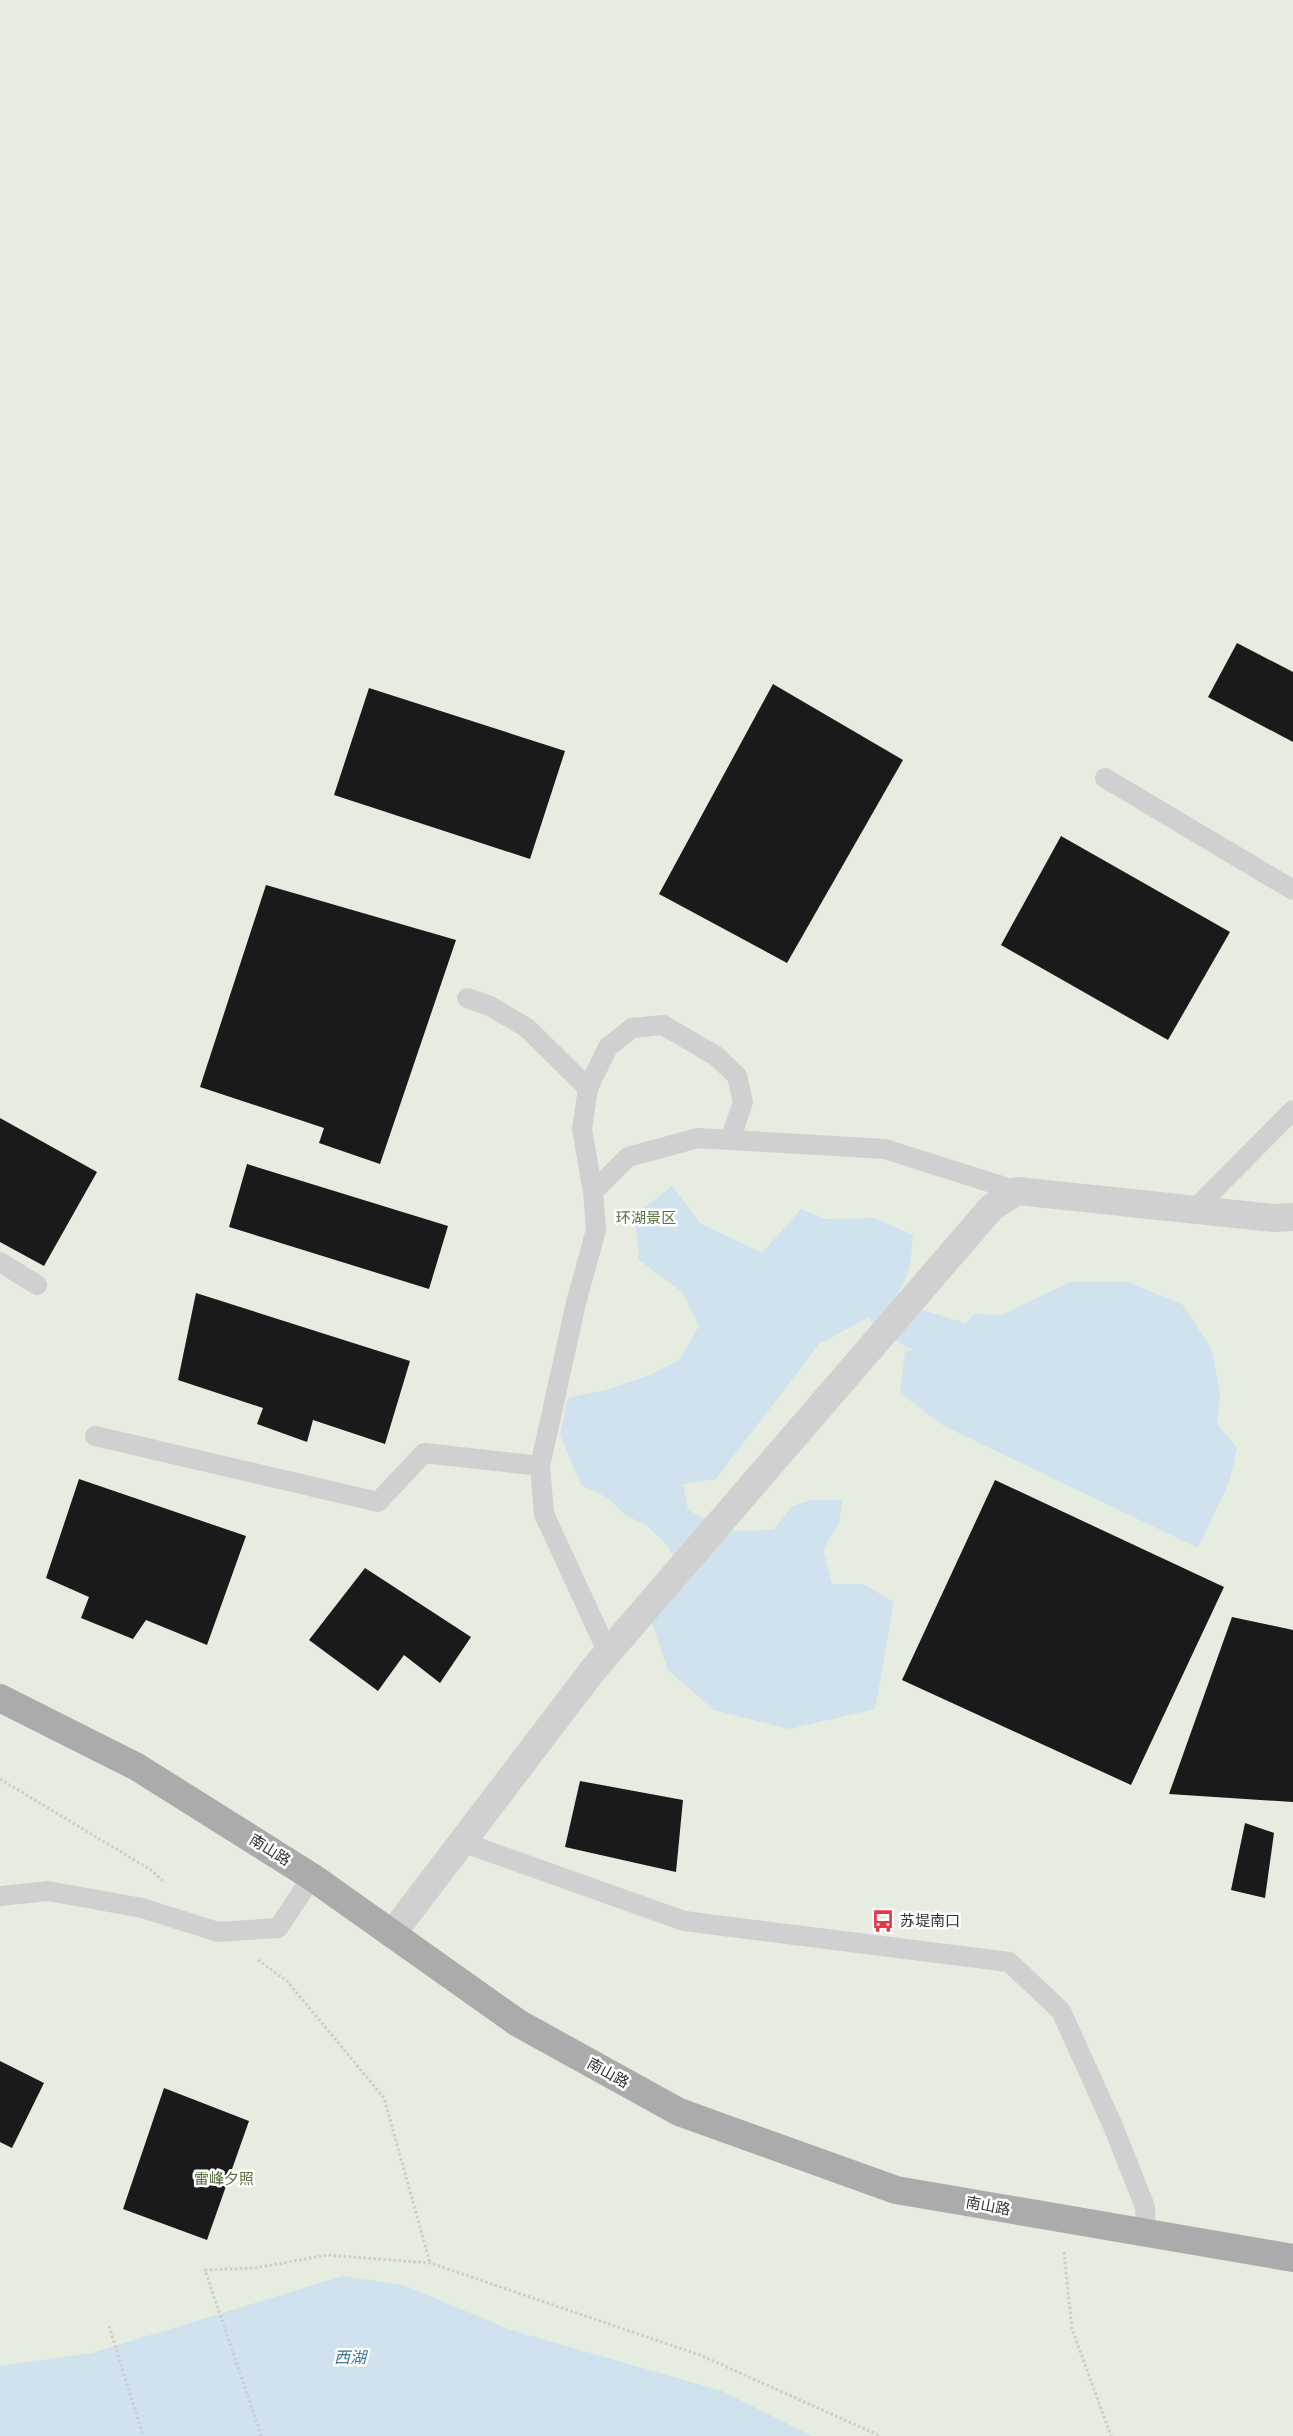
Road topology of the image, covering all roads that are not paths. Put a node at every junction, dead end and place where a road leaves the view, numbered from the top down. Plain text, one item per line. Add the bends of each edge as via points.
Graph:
1 (1105, 778) dead end
2 (1293, 890) edge
3 (467, 998) dead end
4 (588, 1088) junction
5 (1293, 1110) edge
6 (730, 1140) junction
7 (1017, 1191) junction
8 (593, 1192) junction
9 (1194, 1210) junction
10 (1293, 1216) edge
11 (0, 1262) edge
12 (37, 1285) dead end
13 (95, 1436) dead end
14 (540, 1466) junction
15 (608, 1653) junction
16 (0, 1698) edge
17 (462, 1842) junction
18 (312, 1877) junction
19 (0, 1896) edge
20 (392, 1934) junction
21 (1146, 2233) junction
22 (1293, 2258) edge

1 - 2 lane
3 - 4 lane via 490,1006 528,1028
4 - 6 lane via 608,1047 632,1028 663,1025 716,1056 737,1076 744,1102
4 - 8 lane via 582,1129
5 - 9 lane
6 - 7 lane via 885,1149
6 - 8 lane via 698,1138 628,1157
7 - 9 street
7 - 15 street via 992,1207
8 - 14 lane via 596,1230 576,1303
9 - 10 street via 1273,1218
11 - 12 lane
13 - 14 lane via 378,1502 424,1453
14 - 15 lane via 544,1514
15 - 17 street
16 - 18 main road, 南山路 via 136,1768
17 - 20 street
17 - 21 lane via 684,1921 1009,1962 1062,2011 1145,2207
18 - 19 lane via 278,1928 218,1932 142,1908 48,1891
18 - 20 main road, 南山路
20 - 21 main road, 南山路 via 518,2023 679,2112 896,2190
21 - 22 main road, 南山路

